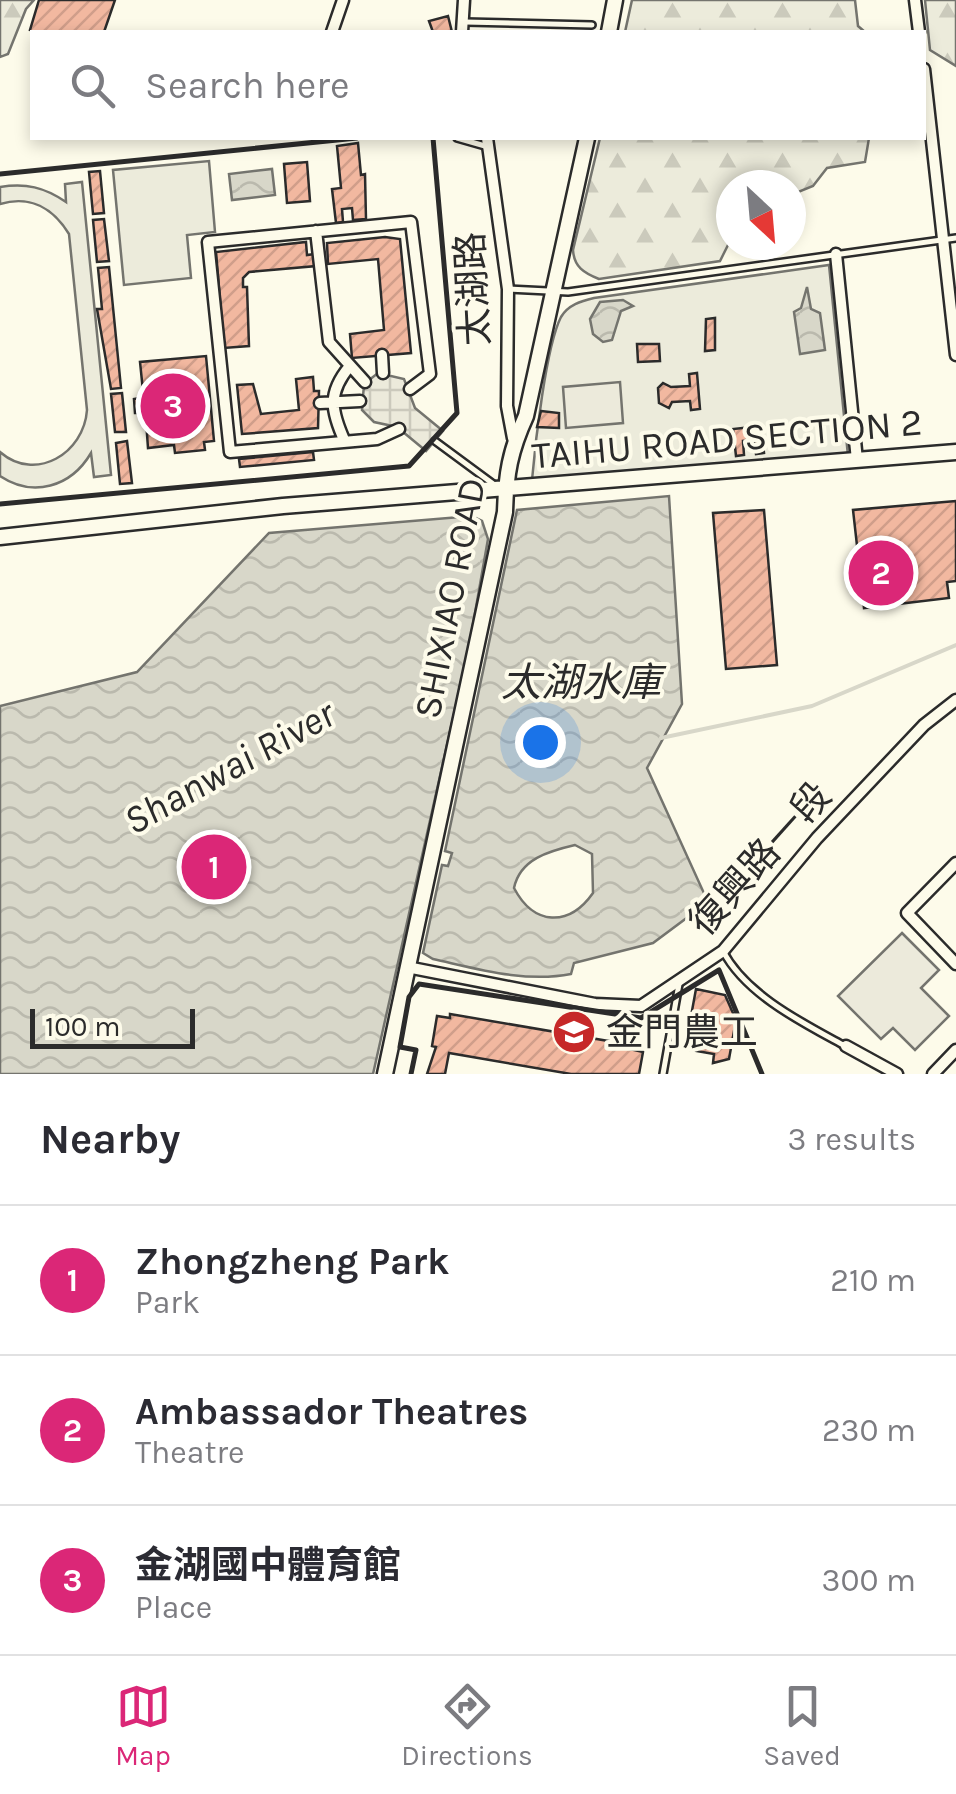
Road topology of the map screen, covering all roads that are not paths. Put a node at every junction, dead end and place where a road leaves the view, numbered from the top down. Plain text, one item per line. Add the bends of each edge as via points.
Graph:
1 (343, 0) edge
2 (464, 0) edge
3 (615, 0) edge
4 (916, 0) edge
5 (592, 25) dead end
6 (462, 27) edge
7 (333, 30) edge
8 (609, 30) edge
9 (919, 30) edge
10 (926, 82) edge
11 (587, 140) edge
12 (488, 142) edge
13 (316, 231) junction
14 (950, 240) edge
15 (836, 254) junction
16 (508, 289) junction
17 (553, 290) junction
18 (956, 355) edge
19 (382, 356) dead end
20 (350, 366) junction
21 (384, 373) dead end
22 (365, 382) dead end
23 (410, 389) dead end
24 (360, 401) dead end
25 (326, 402) junction
26 (399, 429) dead end
27 (513, 438) junction
28 (435, 441) dead end
29 (345, 442) junction
30 (956, 452) edge
31 (857, 460) junction
32 (503, 491) junction
33 (0, 536) edge
34 (956, 700) edge
35 (956, 863) edge
36 (723, 952) junction
37 (956, 964) edge
38 (407, 967) junction
39 (680, 980) junction
40 (846, 1046) joint
41 (956, 1050) edge
42 (936, 1071) edge
43 (384, 1074) edge
44 (663, 1074) edge
45 (897, 1074) edge

1 - 7 street
2 - 6 street
3 - 8 street
4 - 9 street
5 - 6 lane
10 - 14 street
11 - 17 street, SHIXIAO ROAD
12 - 16 street, 太湖路
13 - 20 street via 329,342
13 - 23 street via 411,222 430,374
13 - 29 street via 208,242 230,452
14 - 15 lane
14 - 18 street
15 - 17 lane
15 - 31 street
16 - 17 lane
16 - 27 street, 太湖路
17 - 27 street, SHIXIAO ROAD via 526,416
19 - 21 street
20 - 22 street
20 - 25 street
24 - 25 street
25 - 29 street
26 - 29 street
27 - 32 street, SHIXIAO ROAD
28 - 32 lane
30 - 31 street, TAIHU ROAD SECTION 2
31 - 32 street, TAIHU ROAD SECTION 2
32 - 33 street, TAIHU ROAD SECTION 2
32 - 38 street, SHIXIAO ROAD via 505,512
34 - 36 street, 復興路一段 via 817,838
35 - 37 street via 907,913
36 - 39 street, 復興路一段
36 - 40 lane via 735,972 774,1003
38 - 39 street, 復興路一段 via 633,1008
38 - 43 street, SHIXIAO ROAD
39 - 44 lane
40 - 45 street
41 - 42 street

